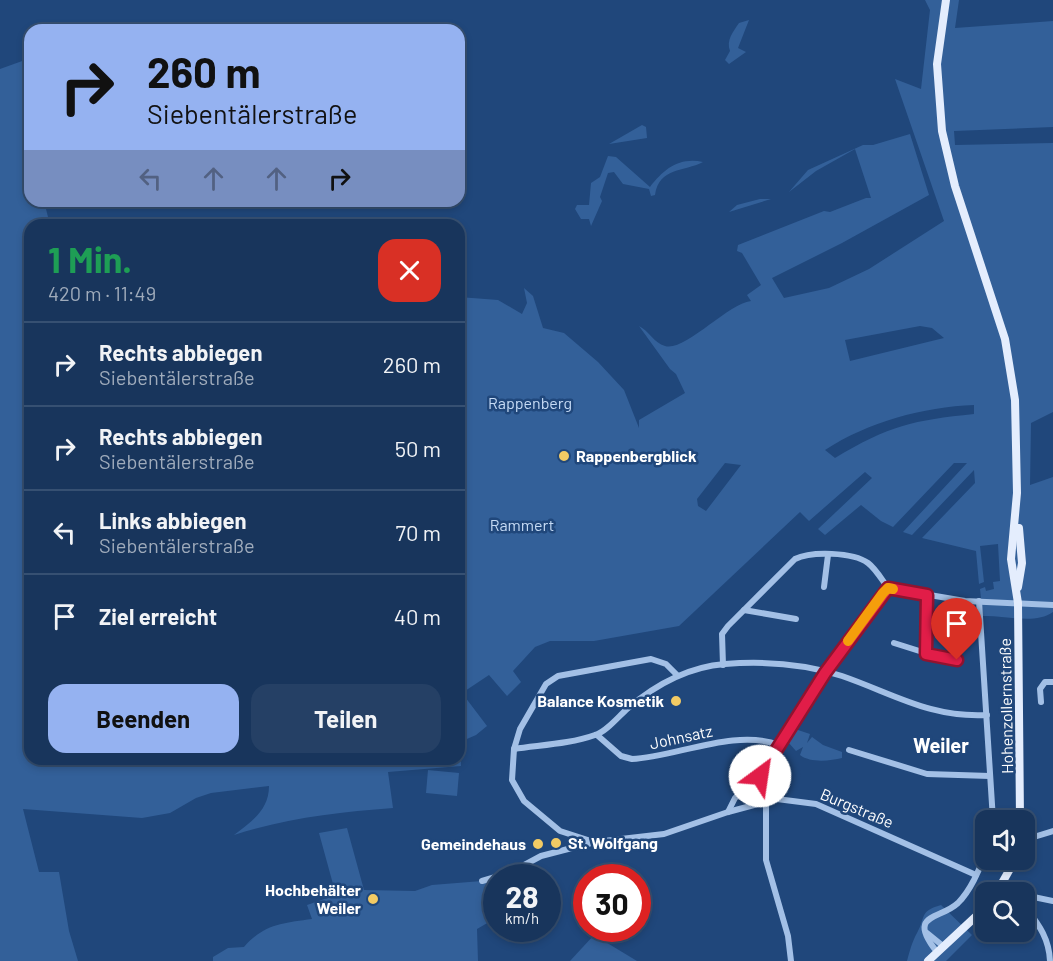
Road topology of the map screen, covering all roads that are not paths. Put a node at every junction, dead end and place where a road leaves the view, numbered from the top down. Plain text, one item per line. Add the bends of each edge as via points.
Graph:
1 (945, 0) edge
2 (828, 555) junction
3 (824, 587) dead end
4 (888, 588) junction
5 (927, 595) junction
6 (979, 601) junction
7 (1018, 603) junction
8 (1053, 605) edge
9 (744, 610) junction
10 (796, 619) dead end
11 (894, 643) dead end
12 (926, 654) junction
13 (957, 660) dead end
14 (723, 664) junction
15 (825, 673) junction
16 (677, 675) junction
17 (1053, 682) edge
18 (1041, 702) dead end
19 (987, 715) junction
20 (597, 735) junction
21 (779, 745) junction
22 (514, 749) junction
23 (849, 750) dead end
24 (990, 776) junction
25 (766, 802) junction
26 (992, 810) edge
27 (1020, 810) edge
28 (728, 812) junction
29 (1053, 831) edge
30 (1035, 837) edge
31 (595, 842) junction
32 (978, 870) edge
33 (976, 875) junction
34 (482, 881) dead end
35 (1035, 897) edge
36 (1053, 901) edge
37 (975, 917) edge
38 (1035, 920) edge
39 (940, 949) junction
40 (791, 961) edge
41 (928, 961) edge
42 (1050, 961) edge

1 - 7 main road, Hohenzollernstraße via 938,49 939,111 952,175 997,310 1011,366 1022,563
2 - 3 street
2 - 4 street via 862,559
2 - 9 street via 814,553 795,559
4 - 5 street
4 - 15 street
5 - 6 street
5 - 12 street
6 - 7 street
6 - 19 street
7 - 8 street
7 - 27 main road, Hohenzollernstraße
9 - 10 street
9 - 14 street via 722,634
11 - 12 street
12 - 13 street
14 - 15 street via 806,667
14 - 16 street
15 - 19 street via 932,710
15 - 21 street
16 - 20 street via 638,700
16 - 22 street via 666,664 651,659 558,676 540,693
17 - 18 street via 1044,682
19 - 24 street
20 - 21 street, Johnsatz via 621,756 632,759 714,743 760,741
20 - 22 street
21 - 28 street via 760,776 735,798
22 - 31 street via 512,780 524,801 560,831
23 - 24 street via 927,774
24 - 26 street
25 - 28 street, Burgstraße
25 - 33 street, Burgstraße via 796,800 816,804
25 - 40 street via 766,860 788,936
28 - 31 street, Burgstraße via 664,834
29 - 30 street
31 - 34 street, Burgstraße via 541,856 509,873
32 - 33 street
33 - 39 street via 958,903 930,916 926,923 927,933
35 - 36 street
37 - 39 main road
38 - 42 street via 1050,946
39 - 41 main road

